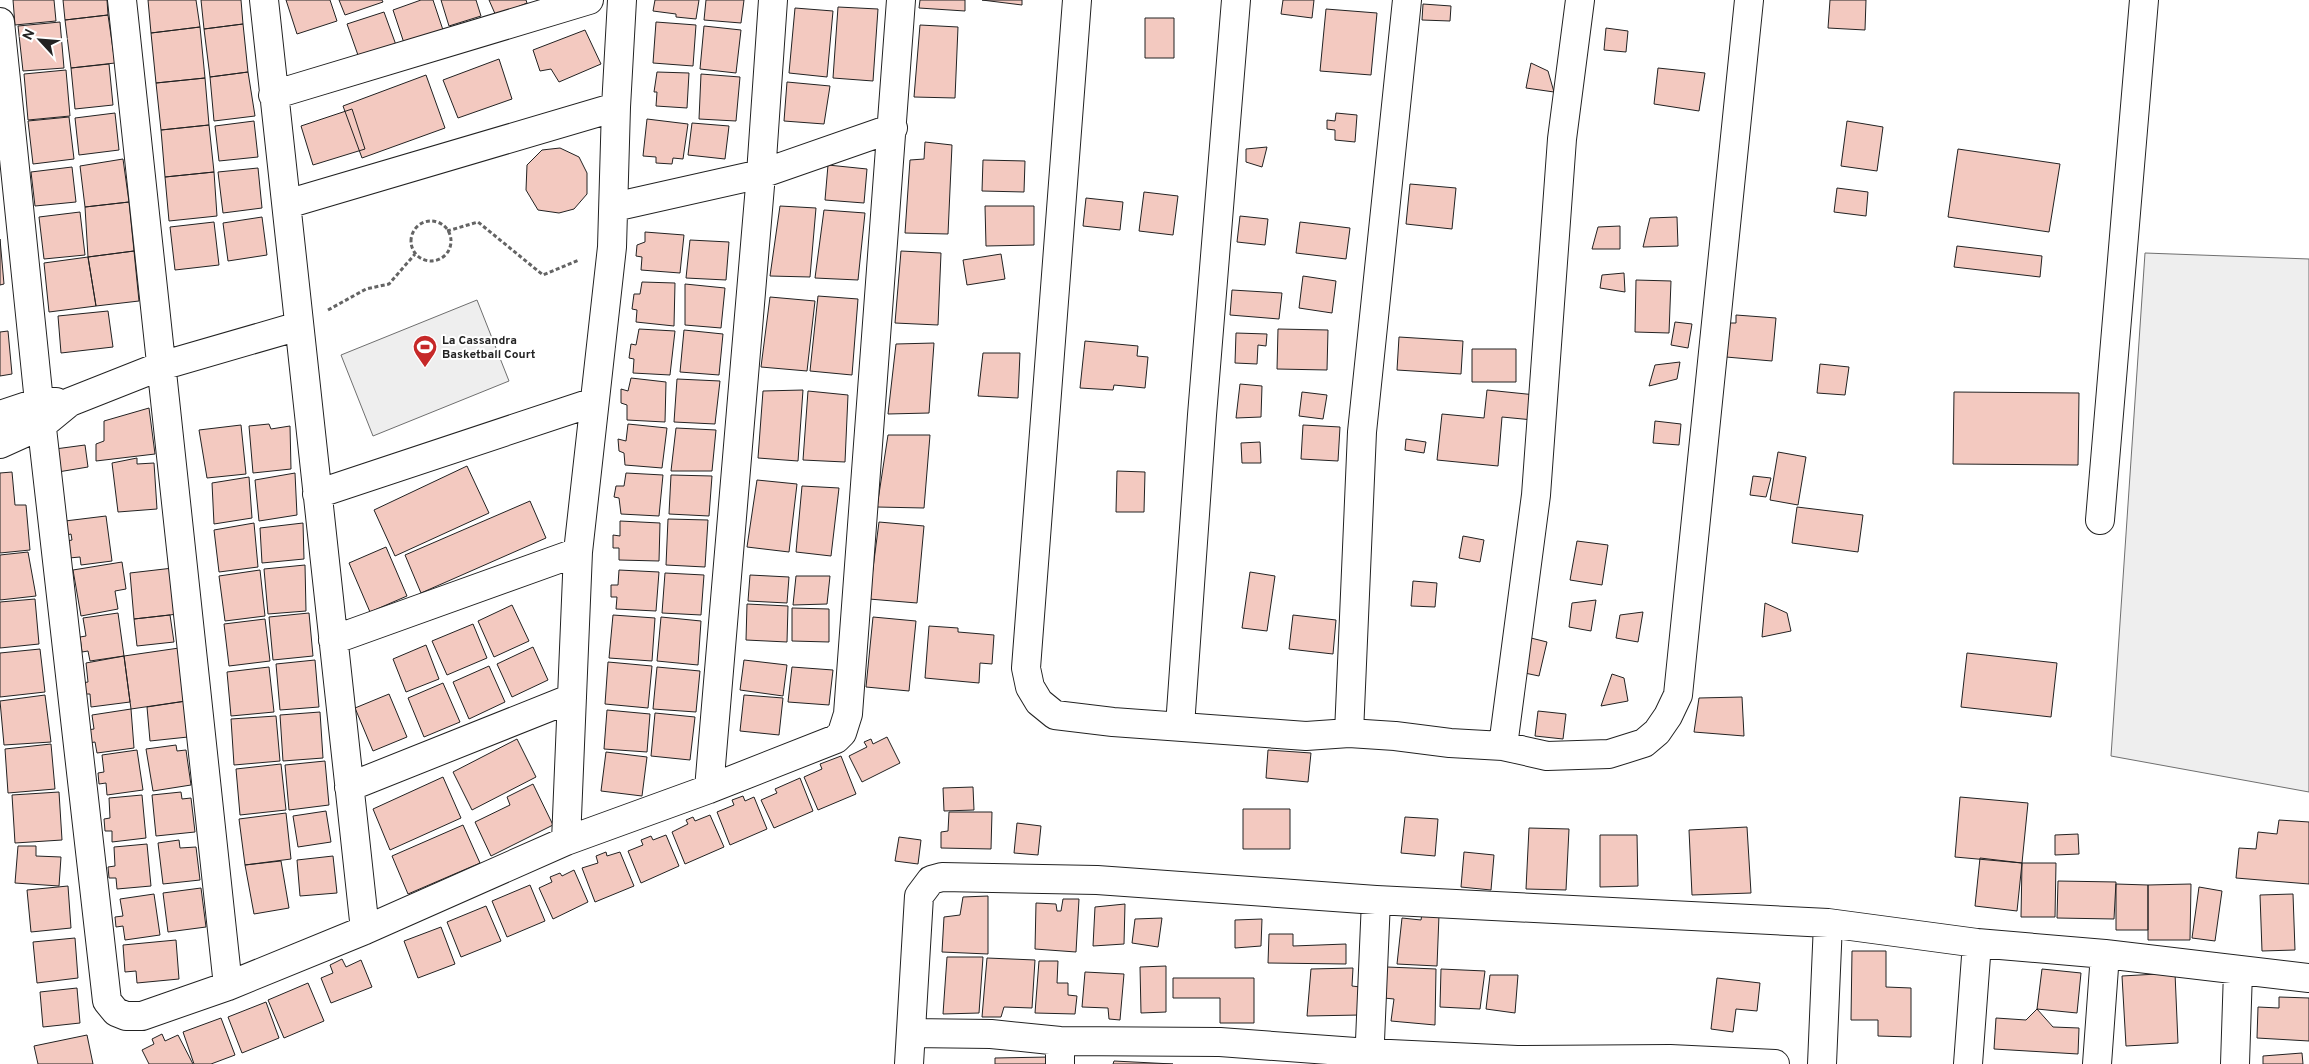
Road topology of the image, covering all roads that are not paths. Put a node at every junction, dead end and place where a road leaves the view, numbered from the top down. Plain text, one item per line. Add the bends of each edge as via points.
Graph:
1 (122, 0) edge
2 (264, 0) edge
3 (589, 0) edge
4 (622, 0) edge
5 (773, 0) edge
6 (901, 0) edge
7 (1077, 0) edge
8 (1236, 0) edge
9 (1407, 0) edge
10 (1580, 0) edge
11 (1749, 0) edge
12 (2144, 0) edge
13 (0, 22) edge
14 (272, 95) junction
15 (616, 107) junction
16 (893, 128) junction
17 (761, 174) junction
18 (287, 204) junction
19 (614, 207) junction
20 (299, 326) junction
21 (161, 366) junction
22 (594, 402) junction
23 (40, 413) junction
24 (0, 415) edge
25 (0, 444) edge
26 (317, 494) junction
27 (2100, 520) dead end
28 (578, 552) junction
29 (333, 640) junction
30 (572, 698) junction
31 (1180, 726) junction
32 (1350, 733) junction
33 (1503, 746) junction
34 (349, 787) junction
35 (709, 790) junction
36 (566, 841) junction
37 (1376, 900) junction
38 (1828, 923) junction
39 (365, 930) junction
40 (1976, 943) junction
41 (2105, 954) junction
42 (2238, 971) junction
43 (2309, 978) edge
44 (228, 986) junction
45 (911, 1033) junction
46 (1060, 1052) edge
47 (1219, 1053) edge
48 (1369, 1059) edge
49 (1517, 1062) edge
50 (1670, 1062) edge
51 (909, 1064) edge
52 (1775, 1064) edge
53 (1822, 1064) edge
54 (1968, 1064) edge
55 (2097, 1064) edge
56 (2235, 1064) edge

1 - 21 street
2 - 14 street
3 - 14 street
4 - 15 street
5 - 17 street
6 - 16 street
7 - 31 street via 1026,668 1030,687 1039,702 1055,715
8 - 31 street via 1202,405
9 - 32 street via 1362,432
10 - 33 street via 1562,139 1536,495
11 - 33 street via 1678,695 1668,716 1644,743 1609,754 1546,756
12 - 27 street
13 - 23 street
14 - 18 street
15 - 18 street
15 - 19 street
16 - 17 street
16 - 35 street via 848,714 836,739
17 - 19 street
17 - 35 street
18 - 20 street
19 - 22 street
20 - 21 street
20 - 26 street
21 - 23 street
21 - 44 street
22 - 26 street
22 - 28 street
23 - 24 street
23 - 25 street
23 - 44 street via 107,1001 116,1012 142,1016
26 - 29 street
28 - 29 street
28 - 30 street
29 - 34 street
30 - 34 street
30 - 36 street
31 - 32 street via 1306,736
32 - 33 street
34 - 39 street
35 - 36 street
36 - 39 street
37 - 38 street
37 - 45 street via 1097,880 942,877 931,880 919,896
37 - 48 street
38 - 40 street
38 - 53 street
39 - 44 street
40 - 41 street
40 - 54 street
41 - 42 street
41 - 55 street
42 - 43 street
42 - 56 street
45 - 46 street via 991,1034
45 - 51 street
46 - 47 street
47 - 48 street
48 - 49 street
49 - 50 street
50 - 52 street

